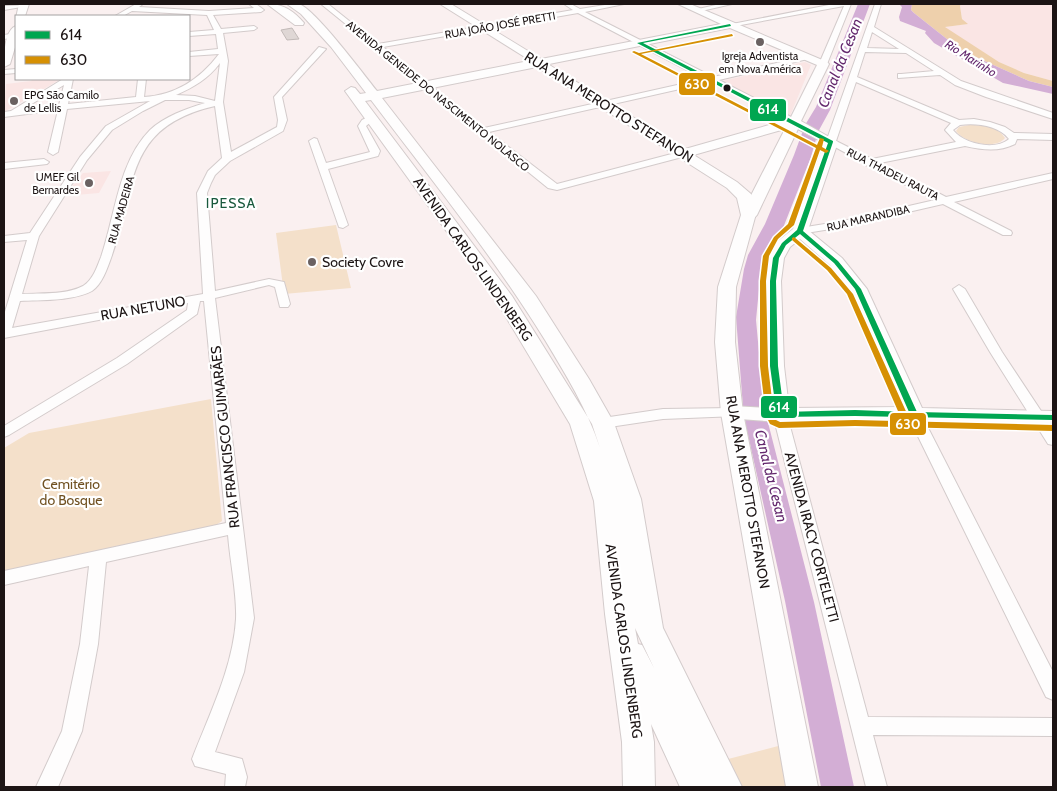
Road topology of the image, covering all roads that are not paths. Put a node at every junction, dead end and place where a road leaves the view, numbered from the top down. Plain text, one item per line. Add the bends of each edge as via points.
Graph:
1 (141, 4) edge
2 (193, 4) edge
3 (252, 4) edge
4 (272, 4) edge
5 (292, 4) edge
6 (324, 4) edge
7 (445, 4) edge
8 (567, 4) edge
9 (621, 4) edge
10 (683, 4) edge
11 (729, 4) edge
12 (801, 4) edge
13 (844, 4) edge
14 (848, 4) edge
15 (24, 5) edge
16 (878, 5) edge
17 (4, 8) edge
18 (133, 9) junction
19 (814, 9) junction
20 (697, 10) junction
21 (578, 11) junction
22 (180, 12) junction
23 (209, 13) junction
24 (120, 15) edge
25 (174, 15) edge
26 (730, 25) junction
27 (254, 28) dead end
28 (483, 28) junction
29 (871, 28) junction
30 (219, 32) junction
31 (190, 34) edge
32 (315, 41) junction
33 (639, 43) junction
34 (378, 46) junction
35 (13, 50) edge
36 (863, 50) junction
37 (906, 51) junction
38 (190, 54) edge
39 (222, 56) junction
40 (808, 58) junction
41 (331, 60) dead end
42 (538, 63) junction
43 (4, 64) edge
44 (823, 64) junction
45 (940, 73) junction
46 (901, 76) dead end
47 (854, 78) junction
48 (67, 80) edge
49 (69, 80) edge
50 (142, 80) edge
51 (711, 80) junction
52 (344, 81) dead end
53 (426, 84) junction
54 (165, 98) junction
55 (140, 99) junction
56 (216, 103) junction
57 (604, 104) junction
58 (63, 107) junction
59 (373, 107) junction
60 (6, 115) edge
61 (1053, 116) edge
62 (958, 123) junction
63 (798, 125) junction
64 (482, 131) junction
65 (1012, 136) junction
66 (1053, 137) edge
67 (825, 139) junction
68 (314, 141) dead end
69 (966, 143) junction
70 (53, 152) dead end
71 (683, 154) junction
72 (227, 158) junction
73 (44, 162) dead end
74 (868, 163) junction
75 (4, 166) edge
76 (323, 167) junction
77 (1053, 176) edge
78 (943, 200) junction
79 (750, 215) junction
80 (343, 225) dead end
81 (1007, 233) dead end
82 (34, 236) junction
83 (800, 237) junction
84 (4, 239) edge
85 (959, 288) dead end
86 (201, 297) junction
87 (16, 298) junction
88 (284, 304) dead end
89 (4, 334) edge
90 (736, 414) junction
91 (914, 414) junction
92 (773, 415) junction
93 (1046, 418) edge
94 (603, 423) junction
95 (4, 432) edge
96 (1053, 440) edge
97 (235, 527) junction
98 (98, 558) junction
99 (4, 578) edge
100 (632, 612) junction
101 (1053, 691) edge
102 (861, 726) junction
103 (1053, 728) edge
104 (691, 746) junction
105 (47, 787) edge
106 (234, 787) edge
107 (639, 787) edge
108 (697, 787) edge
109 (726, 787) edge
110 (802, 787) edge
111 (876, 787) edge

1 - 18 street
2 - 22 street
3 - 23 street via 261,10
4 - 32 main road via 289,14
5 - 59 main road, AVENIDA CARLOS LINDENBERG via 317,25
6 - 34 street, AVENIDA GENEIDE DO NASCIMENTO NOLASCO
7 - 28 street, RUA ANA MEROTTO STEFANON
8 - 21 street, RUA THADEU RAUTA
9 - 21 street, RUA JOÃO JOSÉ PRETTI
10 - 20 street
11 - 20 street
12 - 19 street
13 - 19 street
14 - 44 street
15 - 17 street
16 - 29 street, AVENIDA IRACY CORTELETTI
18 - 22 street
18 - 24 street
19 - 26 street
20 - 26 street
21 - 28 street, RUA JOÃO JOSÉ PRETTI
21 - 33 street, RUA THADEU RAUTA
22 - 23 street
22 - 25 street
23 - 30 street
26 - 33 street
26 - 40 street
27 - 30 street
28 - 34 street, RUA JOÃO JOSÉ PRETTI
28 - 42 street, RUA ANA MEROTTO STEFANON
29 - 36 street, AVENIDA IRACY CORTELETTI
29 - 37 street
30 - 31 street
30 - 39 street
32 - 41 main road
32 - 72 street, RUA FRANCISCO GUIMARÃES via 278,96 283,121 280,128
33 - 42 street
33 - 51 street, RUA THADEU RAUTA
34 - 53 street, AVENIDA GENEIDE DO NASCIMENTO NOLASCO
35 - 43 street
36 - 37 street
36 - 47 street, AVENIDA IRACY CORTELETTI
37 - 45 street
38 - 39 street
39 - 54 street via 205,77
39 - 56 street
40 - 44 street
40 - 51 street
42 - 53 main road
42 - 57 main road, RUA ANA MEROTTO STEFANON
44 - 63 street
45 - 46 street
45 - 61 street via 974,90
47 - 62 street
47 - 67 street, AVENIDA IRACY CORTELETTI
48 - 60 street
49 - 58 street
50 - 55 street
51 - 57 street
51 - 63 street, RUA THADEU RAUTA
52 - 59 main road, AVENIDA CARLOS LINDENBERG via 356,99
53 - 59 main road
53 - 64 street, AVENIDA GENEIDE DO NASCIMENTO NOLASCO
54 - 55 street
54 - 56 street via 193,97
54 - 82 street via 109,128 83,159
55 - 58 street
56 - 72 street
56 - 87 street, RUA MADEIRA via 166,123 154,130 145,142 129,178 104,262 88,288
57 - 64 street
57 - 71 main road, RUA ANA MEROTTO STEFANON
58 - 60 street
58 - 70 street
59 - 76 street via 362,126 375,154
59 - 94 main road, AVENIDA CARLOS LINDENBERG via 462,208 529,300
59 - 100 main road, AVENIDA CARLOS LINDENBERG via 503,296 581,424 606,501
62 - 65 street via 993,126
62 - 69 street via 950,127 950,133
63 - 67 street, RUA THADEU RAUTA
63 - 71 street
63 - 79 street
64 - 71 street, AVENIDA GENEIDE DO NASCIMENTO NOLASCO via 553,187
65 - 66 street
65 - 69 street via 1012,142 1001,146
67 - 74 street, RUA THADEU RAUTA
67 - 83 street, AVENIDA IRACY CORTELETTI
68 - 76 street
69 - 74 street
71 - 79 main road, RUA ANA MEROTTO STEFANON via 740,191 749,204
72 - 86 street, RUA FRANCISCO GUIMARÃES via 210,175 202,193
73 - 75 street
74 - 78 street, RUA THADEU RAUTA
76 - 80 street
77 - 78 street, RUA MARANDIBA
78 - 81 street, RUA THADEU RAUTA
78 - 83 street, RUA MARANDIBA
79 - 90 main road, RUA ANA MEROTTO STEFANON via 727,287 725,342
82 - 84 street
82 - 87 street
83 - 91 street via 837,260 856,284
83 - 92 street, AVENIDA IRACY CORTELETTI via 776,258
85 - 93 street
86 - 88 street, RUA NETUNO via 269,282 280,284
86 - 89 street, RUA NETUNO
86 - 95 street via 193,311 122,361
86 - 97 street, RUA FRANCISCO GUIMARÃES
87 - 89 street
90 - 92 street
90 - 94 street via 663,414
90 - 110 main road, RUA ANA MEROTTO STEFANON
91 - 92 street
91 - 93 street
91 - 101 street
92 - 102 street, AVENIDA IRACY CORTELETTI
93 - 96 street
94 - 100 main road, AVENIDA CARLOS LINDENBERG via 629,499
97 - 98 street
97 - 106 street, RUA FRANCISCO GUIMARÃES via 245,618 244,640 202,759 235,766 237,777
98 - 99 street
98 - 105 street via 89,644 72,731
100 - 104 main road via 627,644
100 - 107 main road, AVENIDA CARLOS LINDENBERG
102 - 103 street
102 - 111 street, AVENIDA IRACY CORTELETTI
104 - 108 main road
104 - 109 main road

